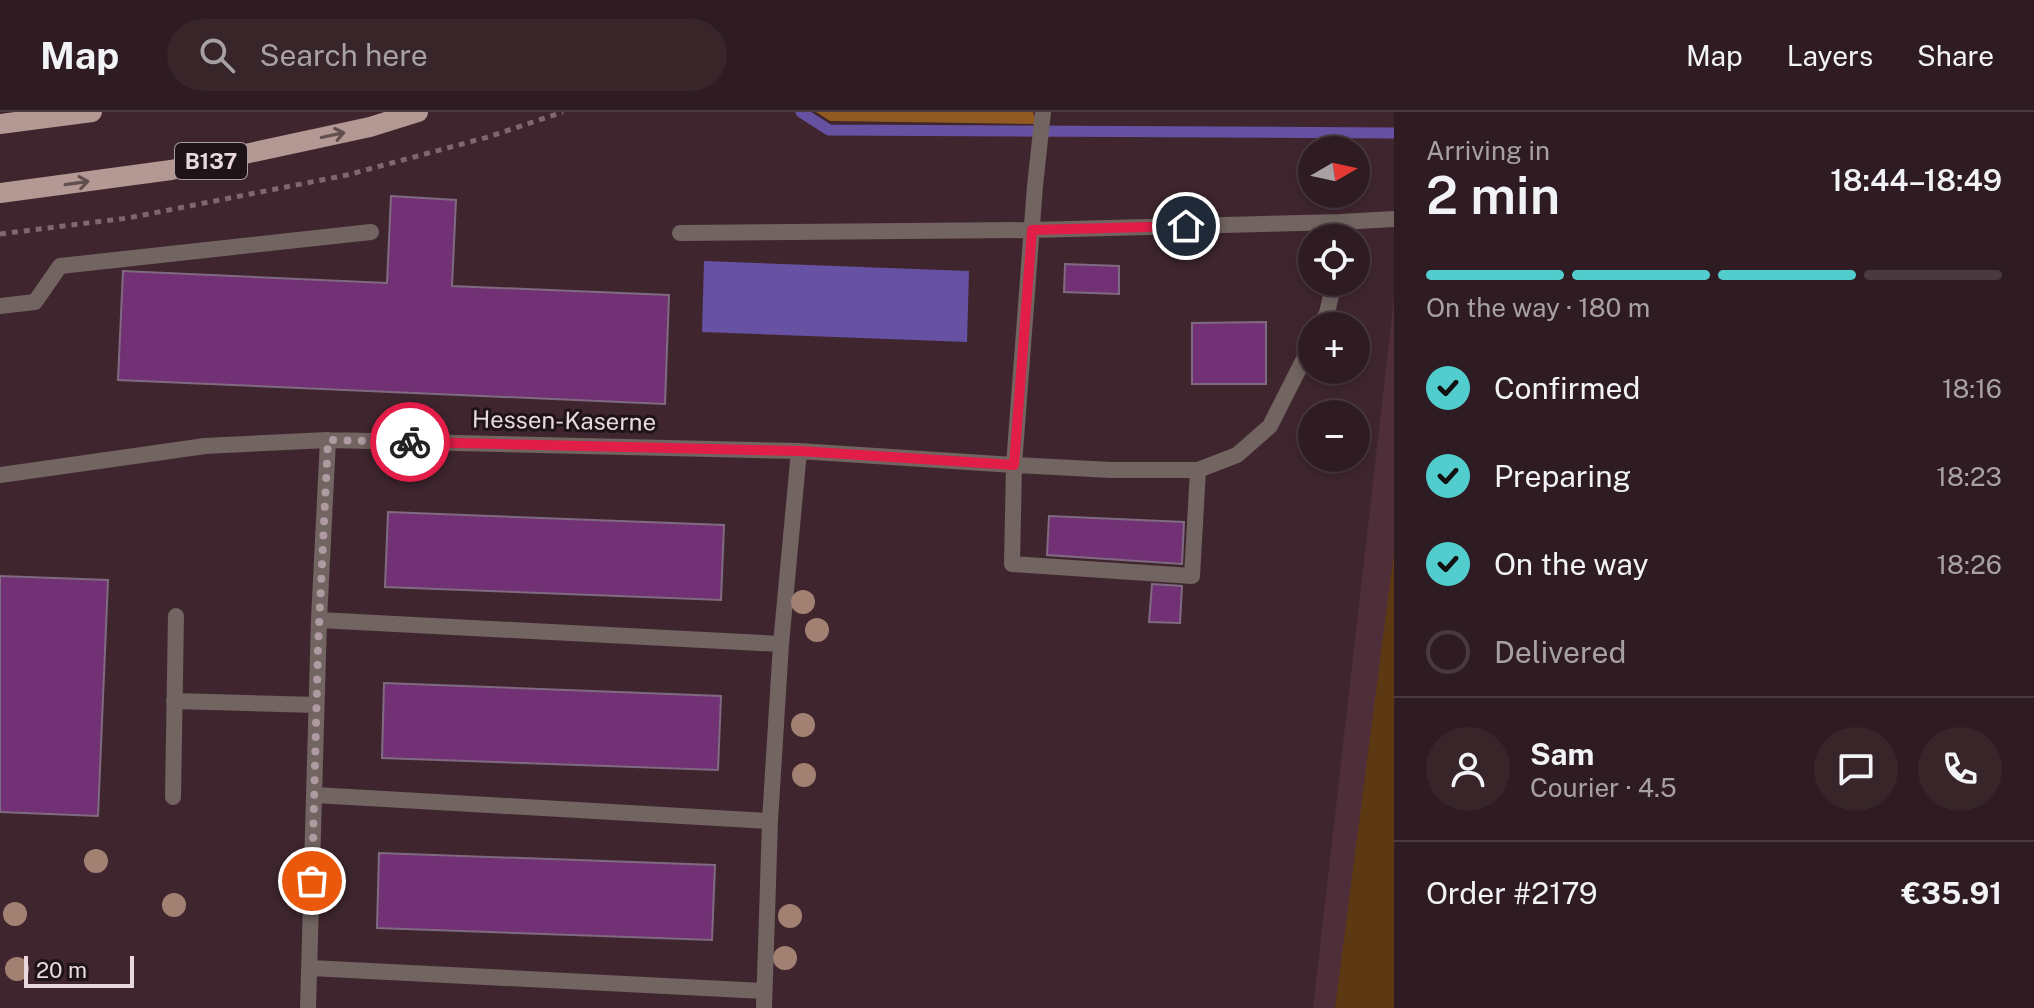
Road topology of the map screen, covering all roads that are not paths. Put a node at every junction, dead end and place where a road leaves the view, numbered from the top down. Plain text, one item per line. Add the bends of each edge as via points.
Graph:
1 (92, 112) edge
2 (418, 112) edge
3 (1043, 112) edge
4 (0, 124) edge
5 (0, 193) edge
6 (1394, 219) edge
7 (1369, 224) edge
8 (1032, 230) junction
9 (1298, 230) edge
10 (371, 232) dead end
11 (680, 233) dead end
12 (0, 306) edge
13 (1298, 371) edge
14 (328, 440) junction
15 (799, 451) junction
16 (1014, 465) junction
17 (1198, 470) junction
18 (0, 475) edge
19 (176, 616) dead end
20 (319, 620) junction
21 (781, 644) junction
22 (174, 701) junction
23 (316, 705) junction
24 (315, 795) junction
25 (173, 797) dead end
26 (770, 821) junction
27 (310, 968) junction
28 (764, 1000) edge
29 (308, 1008) edge

1 - 4 main road
5 -> 2 main road, B137 via 171,170
3 - 8 lane
6 - 7 lane
8 - 9 lane
8 - 11 lane
8 - 16 lane
10 - 12 lane via 60,266 35,302
13 - 17 lane, Hessen-Kaserne via 1270,426 1237,455
14 - 15 lane, Hessen-Kaserne
14 - 18 lane, Hessen-Kaserne via 205,446
14 - 20 lane
15 - 16 lane, Hessen-Kaserne
15 - 21 lane
16 - 17 lane, Hessen-Kaserne
16 - 17 lane via 1012,564 1192,576
19 - 22 lane
20 - 21 lane
20 - 23 lane
21 - 26 lane
22 - 23 lane
22 - 25 lane
23 - 24 lane
24 - 26 lane
24 - 27 lane
26 - 28 lane
27 - 28 lane
27 - 29 lane

